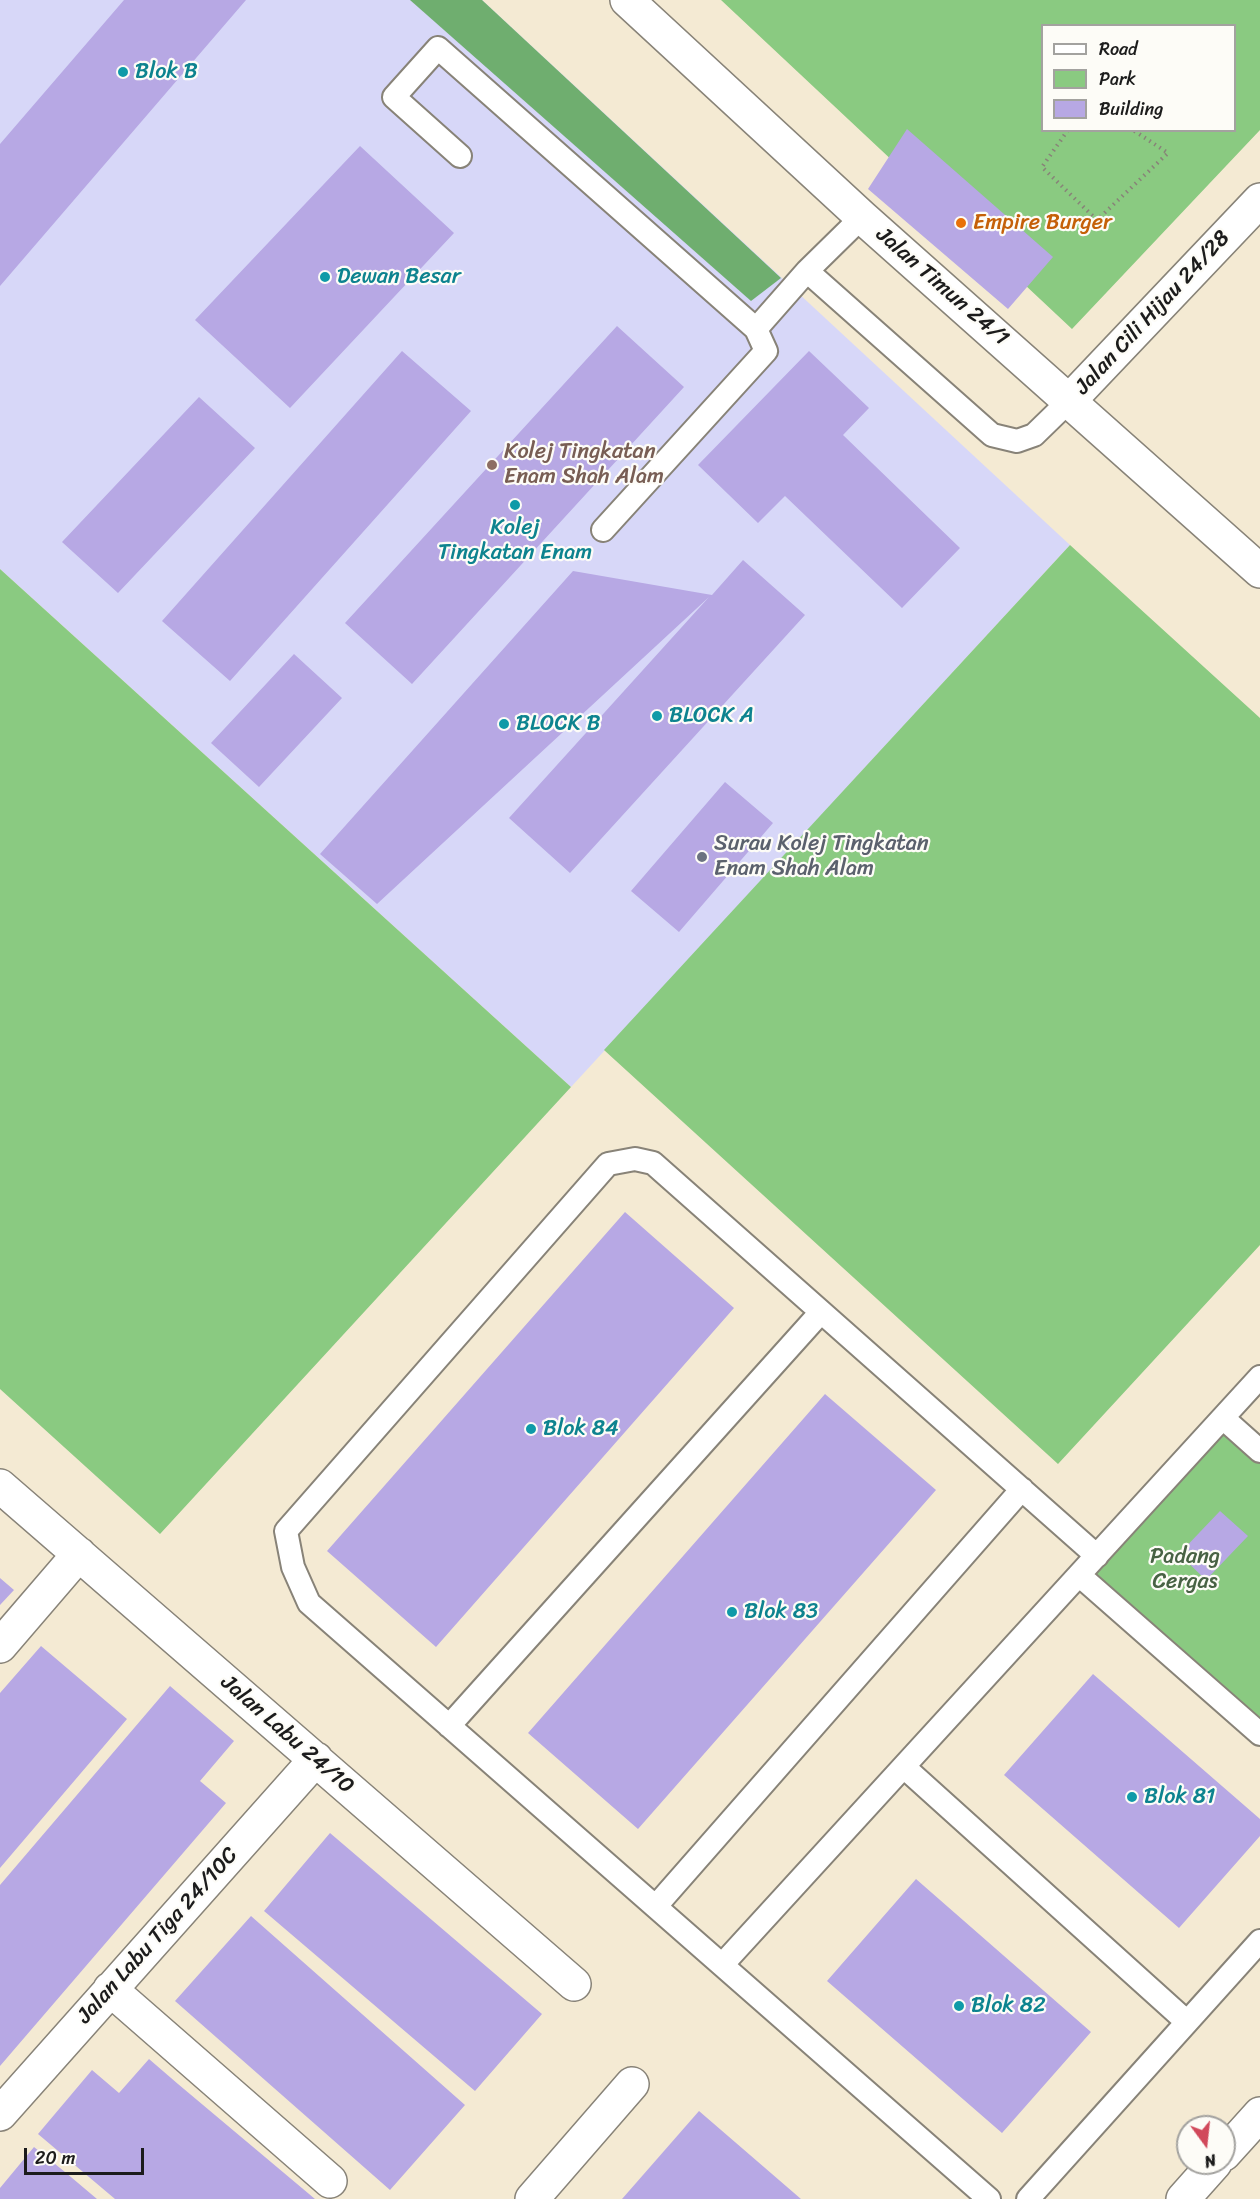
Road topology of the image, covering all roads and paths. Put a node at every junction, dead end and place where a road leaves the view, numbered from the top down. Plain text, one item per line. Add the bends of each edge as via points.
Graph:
1 (627, 0) edge
2 (1067, 132) edge
3 (1136, 132) edge
4 (460, 156) dead end
5 (1260, 200) edge
6 (862, 217) junction
7 (807, 271) junction
8 (756, 329) junction
9 (1070, 400) junction
10 (603, 530) dead end
11 (1260, 571) edge
12 (821, 1312) junction
13 (1260, 1377) edge
14 (1223, 1418) junction
15 (1260, 1451) edge
16 (0, 1486) edge
17 (1022, 1489) junction
18 (79, 1554) junction
19 (1097, 1556) junction
20 (1078, 1575) junction
21 (0, 1646) edge
22 (449, 1726) junction
23 (1260, 1734) edge
24 (315, 1760) junction
25 (904, 1767) junction
26 (656, 1906) junction
27 (1260, 1941) edge
28 (722, 1965) junction
29 (574, 1984) dead end
30 (110, 1989) junction
31 (1187, 2022) junction
32 (632, 2084) dead end
33 (0, 2114) edge
34 (1260, 2114) edge
35 (1236, 2141) edge
36 (1204, 2175) edge
37 (330, 2181) dead end
38 (532, 2199) edge
39 (989, 2199) edge
40 (1028, 2199) edge
41 (1183, 2199) edge

1 - 6 street, Jalan Timun 24/1
2 - 3 path via 1042,166 1097,220 1168,153
4 - 8 lane via 394,97 438,48
5 - 9 street, Jalan Cili Hijau 24/28
6 - 7 lane
6 - 9 street, Jalan Timun 24/1
7 - 8 lane
7 - 9 lane via 993,435 1017,441 1034,435
8 - 10 lane via 766,351
9 - 11 street, Jalan Timun 24/1
12 - 17 lane
12 - 22 lane
12 - 22 lane via 653,1163 635,1159 608,1164 286,1531 293,1567 309,1603
13 - 14 lane
14 - 15 lane
14 - 19 lane
16 - 18 street, Jalan Labu 24/10
17 - 19 lane
17 - 26 lane
18 - 21 street
18 - 24 street, Jalan Labu 24/10
19 - 20 lane
20 - 23 lane
20 - 25 lane
22 - 26 lane
24 - 29 street, Jalan Labu 24/10
24 - 30 street, Jalan Labu Tiga 24/10C
25 - 28 lane
25 - 31 lane
26 - 28 lane
27 - 31 lane
28 - 39 lane
30 - 33 street, Jalan Labu Tiga 24/10C
30 - 37 street
31 - 40 lane
32 - 38 street
34 - 35 street
36 - 41 street

